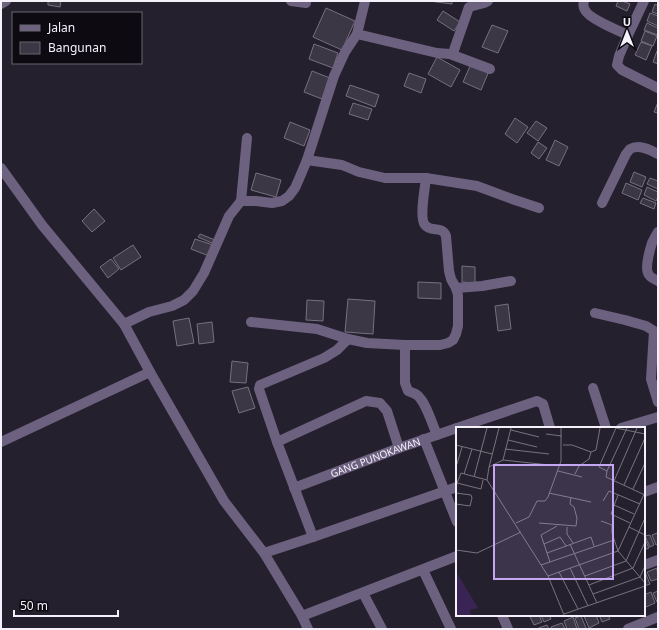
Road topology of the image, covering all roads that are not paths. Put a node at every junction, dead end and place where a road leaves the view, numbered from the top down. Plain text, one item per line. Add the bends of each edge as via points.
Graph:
1 (6, 1) edge
2 (291, 1) edge
3 (365, 1) edge
4 (488, 1) edge
5 (584, 1) edge
6 (644, 1) edge
7 (306, 3) dead end
8 (1, 4) edge
9 (357, 34) junction
10 (628, 35) junction
11 (450, 54) junction
12 (490, 69) dead end
13 (658, 88) edge
14 (246, 138) dead end
15 (658, 154) edge
16 (307, 160) junction
17 (1, 168) edge
18 (426, 178) junction
19 (241, 201) junction
20 (602, 203) dead end
21 (539, 208) dead end
22 (658, 232) edge
23 (511, 281) dead end
24 (658, 281) edge
25 (456, 288) junction
26 (595, 313) dead end
27 (251, 322) dead end
28 (124, 324) junction
29 (348, 340) junction
30 (405, 344) junction
31 (150, 372) junction
32 (593, 388) dead end
33 (658, 402) edge
34 (658, 416) edge
35 (460, 427) edge
36 (550, 427) edge
37 (606, 427) edge
38 (624, 427) edge
39 (456, 428) edge
40 (437, 435) junction
41 (424, 439) junction
42 (1, 442) edge
43 (277, 442) junction
44 (399, 448) junction
45 (456, 487) edge
46 (658, 487) edge
47 (294, 488) junction
48 (445, 491) junction
49 (645, 492) edge
50 (456, 519) edge
51 (313, 537) junction
52 (264, 553) junction
53 (456, 556) edge
54 (658, 560) edge
55 (645, 565) edge
56 (423, 570) junction
57 (363, 593) junction
58 (302, 616) junction
59 (505, 616) edge
60 (658, 617) edge
61 (308, 629) edge
62 (382, 629) edge
63 (450, 629) edge
64 (508, 629) edge
65 (628, 629) edge

1 - 8 street
2 - 7 street
3 - 9 street
4 - 11 street via 469,7
5 - 10 street via 585,11 590,17
6 - 10 street
9 - 11 street via 437,54
9 - 16 street via 334,76
10 - 13 street via 617,64 622,70
11 - 12 street
14 - 19 street
15 - 20 street via 639,147 630,149
16 - 18 street via 342,165 385,178
16 - 19 street via 295,188 282,201
17 - 28 street via 42,225
18 - 21 street via 478,186
18 - 25 street via 423,206 425,226 445,233 449,271
19 - 28 street via 229,216 204,273 193,291 184,300 172,306 149,312
22 - 24 street via 652,244 647,268 652,278
23 - 25 street
25 - 30 street via 458,326 452,340 440,344
26 - 33 street via 646,326 654,331 651,379
27 - 29 street via 317,329
28 - 31 street
29 - 30 street
29 - 43 street via 324,358 260,385 259,389
30 - 40 street via 405,383 408,391 422,400
31 - 42 street
31 - 52 street via 224,501
32 - 37 street
34 - 38 street
35 - 36 street, GANG PUNOKAWAN via 537,401 543,404
39 - 40 street, GANG PUNOKAWAN
40 - 41 street, GANG PUNOKAWAN
41 - 44 street, GANG PUNOKAWAN
41 - 48 street
43 - 44 street via 366,401 380,403 387,411
43 - 47 street
44 - 47 street, GANG PUNOKAWAN
45 - 48 street
46 - 49 street
47 - 51 street
48 - 50 street
48 - 51 street
51 - 52 street
52 - 58 street
53 - 56 street
54 - 55 street
56 - 57 street
56 - 63 street
57 - 58 street
57 - 62 street
58 - 61 street
59 - 64 street
60 - 65 street

